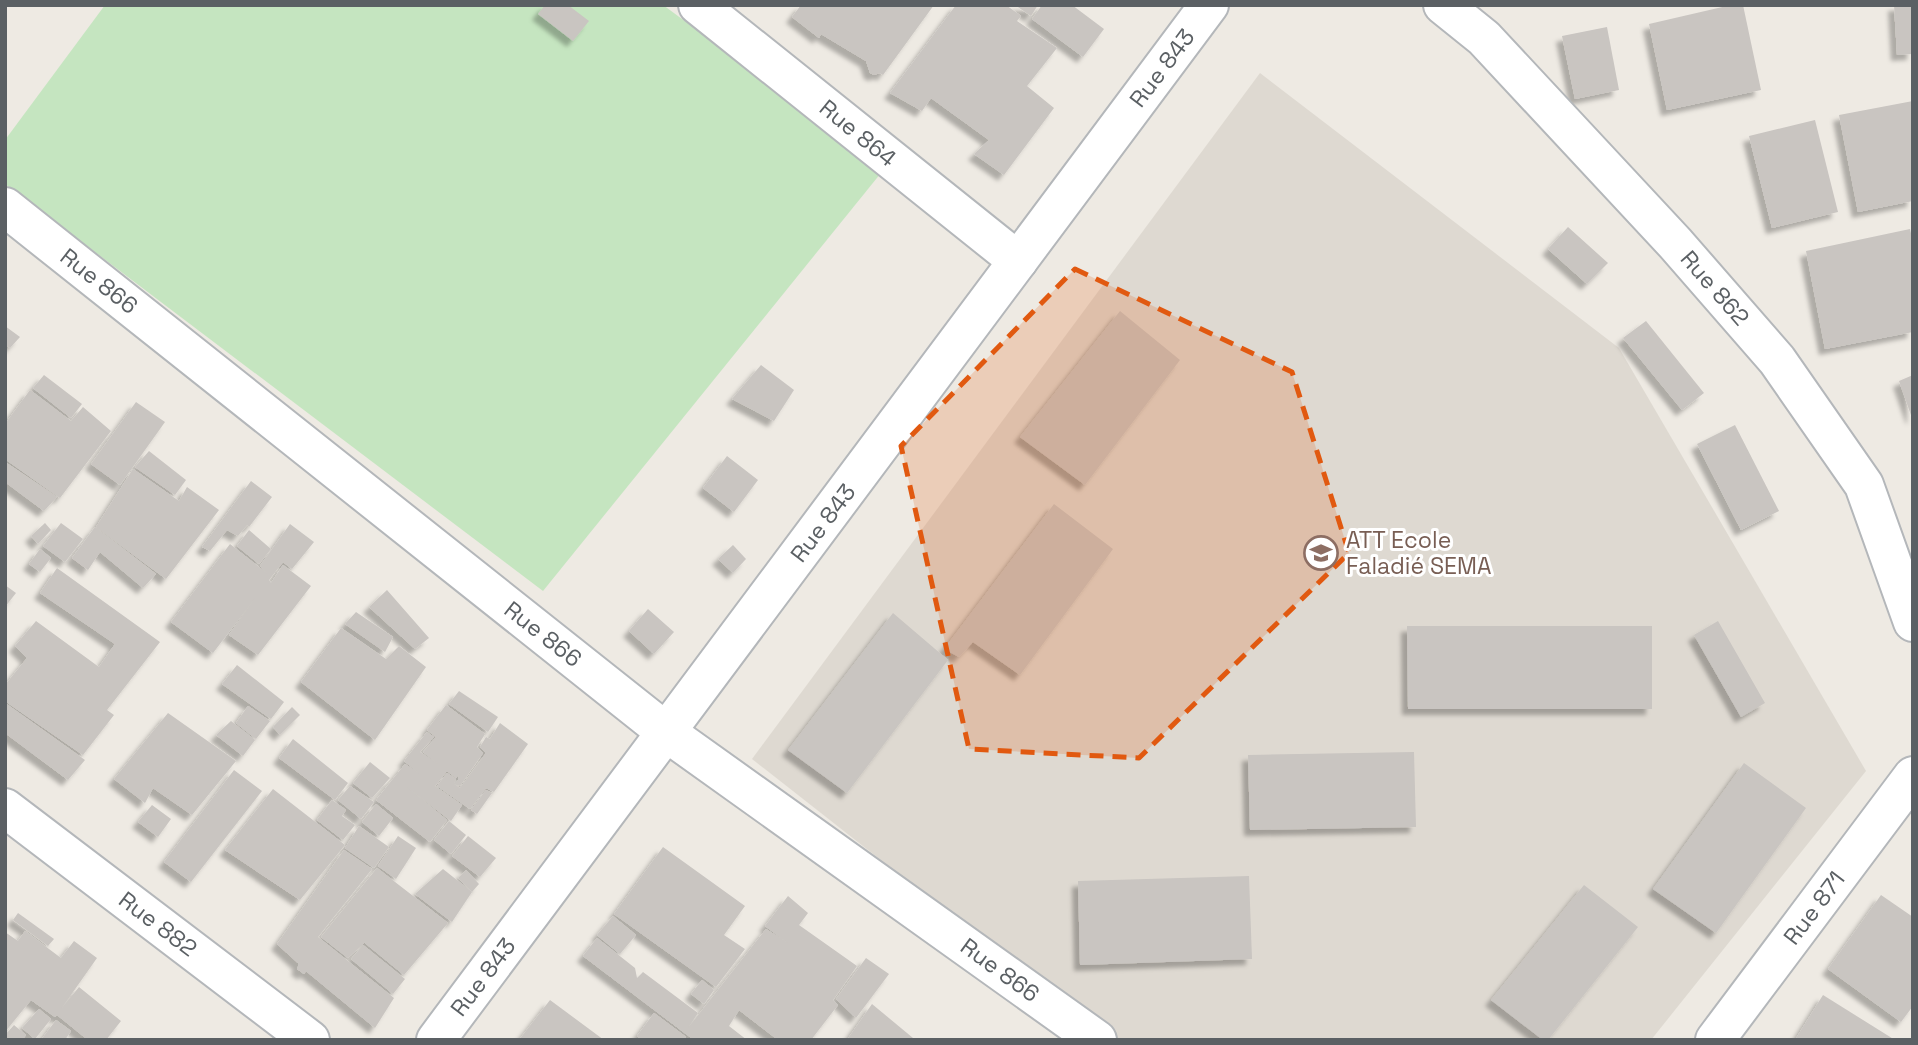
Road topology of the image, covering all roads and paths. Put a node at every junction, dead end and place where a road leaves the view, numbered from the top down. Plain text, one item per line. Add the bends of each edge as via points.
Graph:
1 (698, 5) edge
2 (1209, 5) edge
3 (1443, 5) edge
4 (5, 207) edge
5 (1018, 261) junction
6 (1913, 622) edge
7 (666, 732) junction
8 (1913, 776) edge
9 (5, 808) edge
10 (310, 1040) edge
11 (436, 1040) edge
12 (1097, 1040) edge
13 (1715, 1040) edge

1 - 5 street, Rue 864
2 - 5 street, Rue 843
3 - 6 street, Rue 862 via 1484,38 1777,360 1864,485
4 - 7 street, Rue 866
5 - 7 street, Rue 843
7 - 11 street, Rue 843
7 - 12 street, Rue 866
8 - 13 street, Rue 871
9 - 10 street, Rue 882

